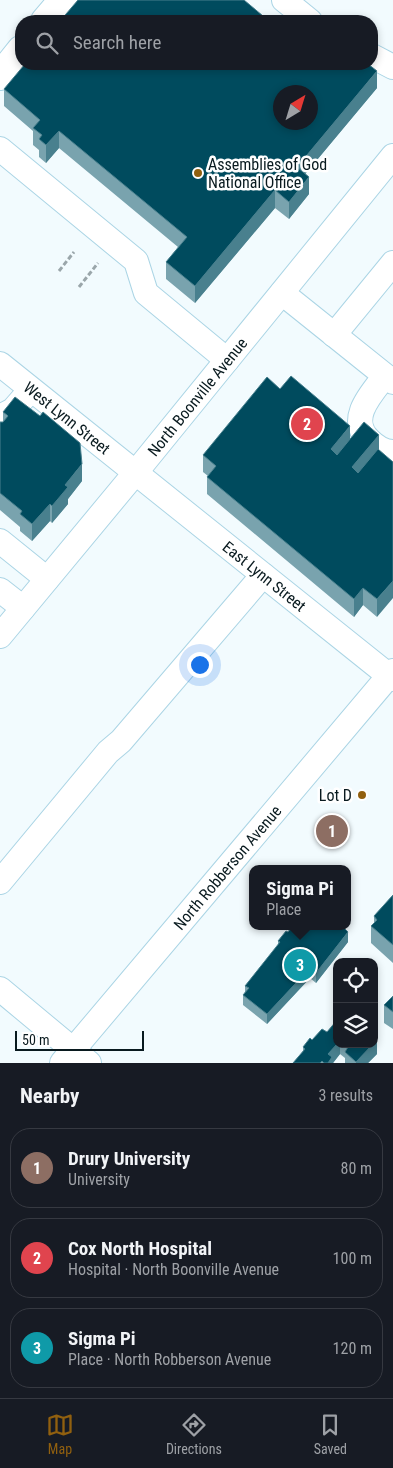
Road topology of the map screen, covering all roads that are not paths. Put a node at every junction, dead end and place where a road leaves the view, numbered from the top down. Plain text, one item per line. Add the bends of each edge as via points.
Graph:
1 (63, 0) edge
2 (284, 0) edge
3 (50, 15) edge
4 (303, 15) edge
5 (15, 57) edge
6 (378, 59) edge
7 (393, 66) edge
8 (0, 76) edge
9 (0, 149) edge
10 (393, 156) edge
11 (393, 263) edge
12 (282, 292) junction
13 (334, 335) junction
14 (227, 360) junction
15 (0, 364) edge
16 (389, 379) edge
17 (31, 389) junction
18 (0, 417) edge
19 (393, 452) edge
20 (136, 472) junction
21 (0, 541) edge
22 (263, 574) junction
23 (47, 579) junction
24 (0, 590) edge
25 (23, 608) junction
26 (0, 636) edge
27 (392, 675) edge
28 (0, 882) edge
29 (0, 989) edge
30 (75, 1059) edge

1 - 3 main road
2 - 4 street
5 - 8 main road
6 - 7 street
9 - 14 street via 136,261 146,293
10 - 12 street, North Boonville Avenue
11 - 13 street
12 - 13 street
12 - 14 street, North Boonville Avenue
13 - 16 street
14 - 20 street, North Boonville Avenue
15 - 17 street, West Lynn Street
16 - 19 street via 369,397 360,430 376,446
17 - 18 street via 13,410
17 - 20 street, West Lynn Street
20 - 22 street, East Lynn Street
20 - 23 street, North Boonville Avenue
21 - 23 street
22 - 27 street, East Lynn Street
22 - 28 street
23 - 25 street, North Boonville Avenue
24 - 25 street
25 - 26 street, North Boonville Avenue
27 - 30 street, North Robberson Avenue
29 - 30 street

